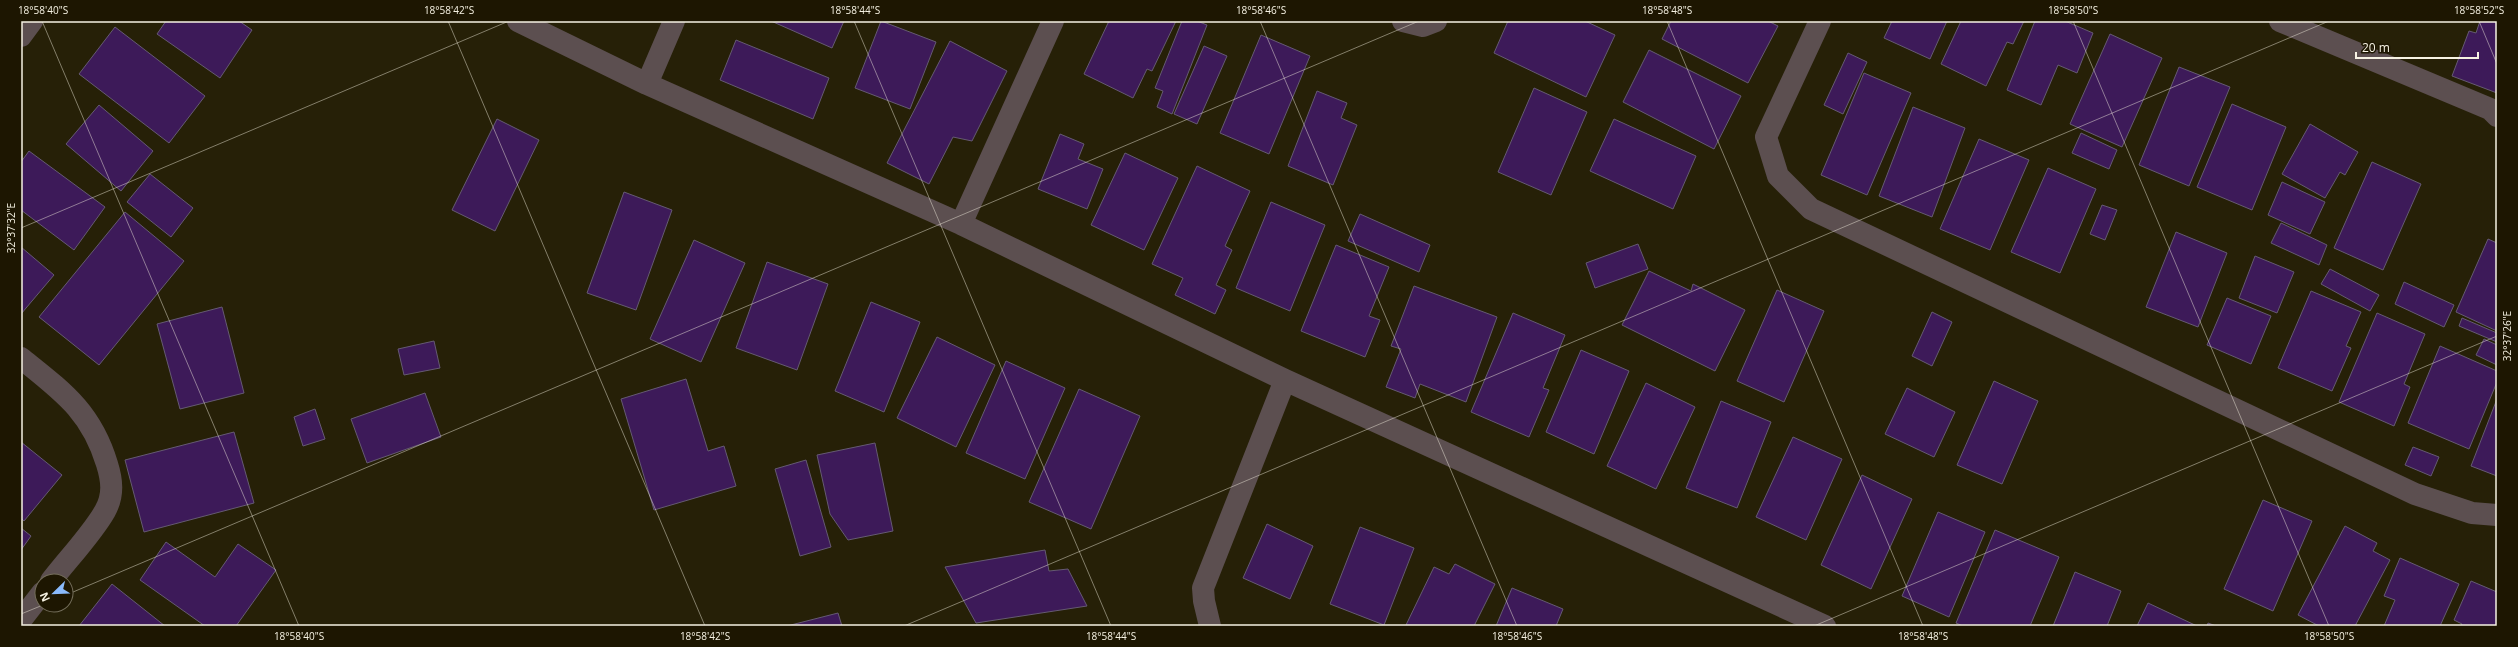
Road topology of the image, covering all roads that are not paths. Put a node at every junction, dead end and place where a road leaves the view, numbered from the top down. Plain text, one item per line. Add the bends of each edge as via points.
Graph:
1 (32, 21) edge
2 (518, 21) edge
3 (674, 21) edge
4 (1054, 21) edge
5 (1403, 21) edge
6 (1436, 21) edge
7 (1820, 21) edge
8 (2280, 21) edge
9 (21, 36) edge
10 (647, 84) junction
11 (2497, 116) edge
12 (961, 224) junction
13 (21, 358) edge
14 (1285, 380) junction
15 (2497, 515) edge
16 (57, 573) edge
17 (34, 603) edge
18 (21, 620) edge
19 (1813, 624) edge
20 (1210, 626) edge

1 - 9 street
2 - 10 street
3 - 10 street
4 - 12 street
5 - 6 street via 1423,26
7 - 15 street via 1766,137 1778,176 1811,208 2415,494 2472,513
8 - 11 street via 2490,109
10 - 12 street
12 - 14 street
13 - 16 street via 68,396 88,420 102,447 113,484 106,510
14 - 19 street
14 - 20 street via 1203,588
17 - 18 street

